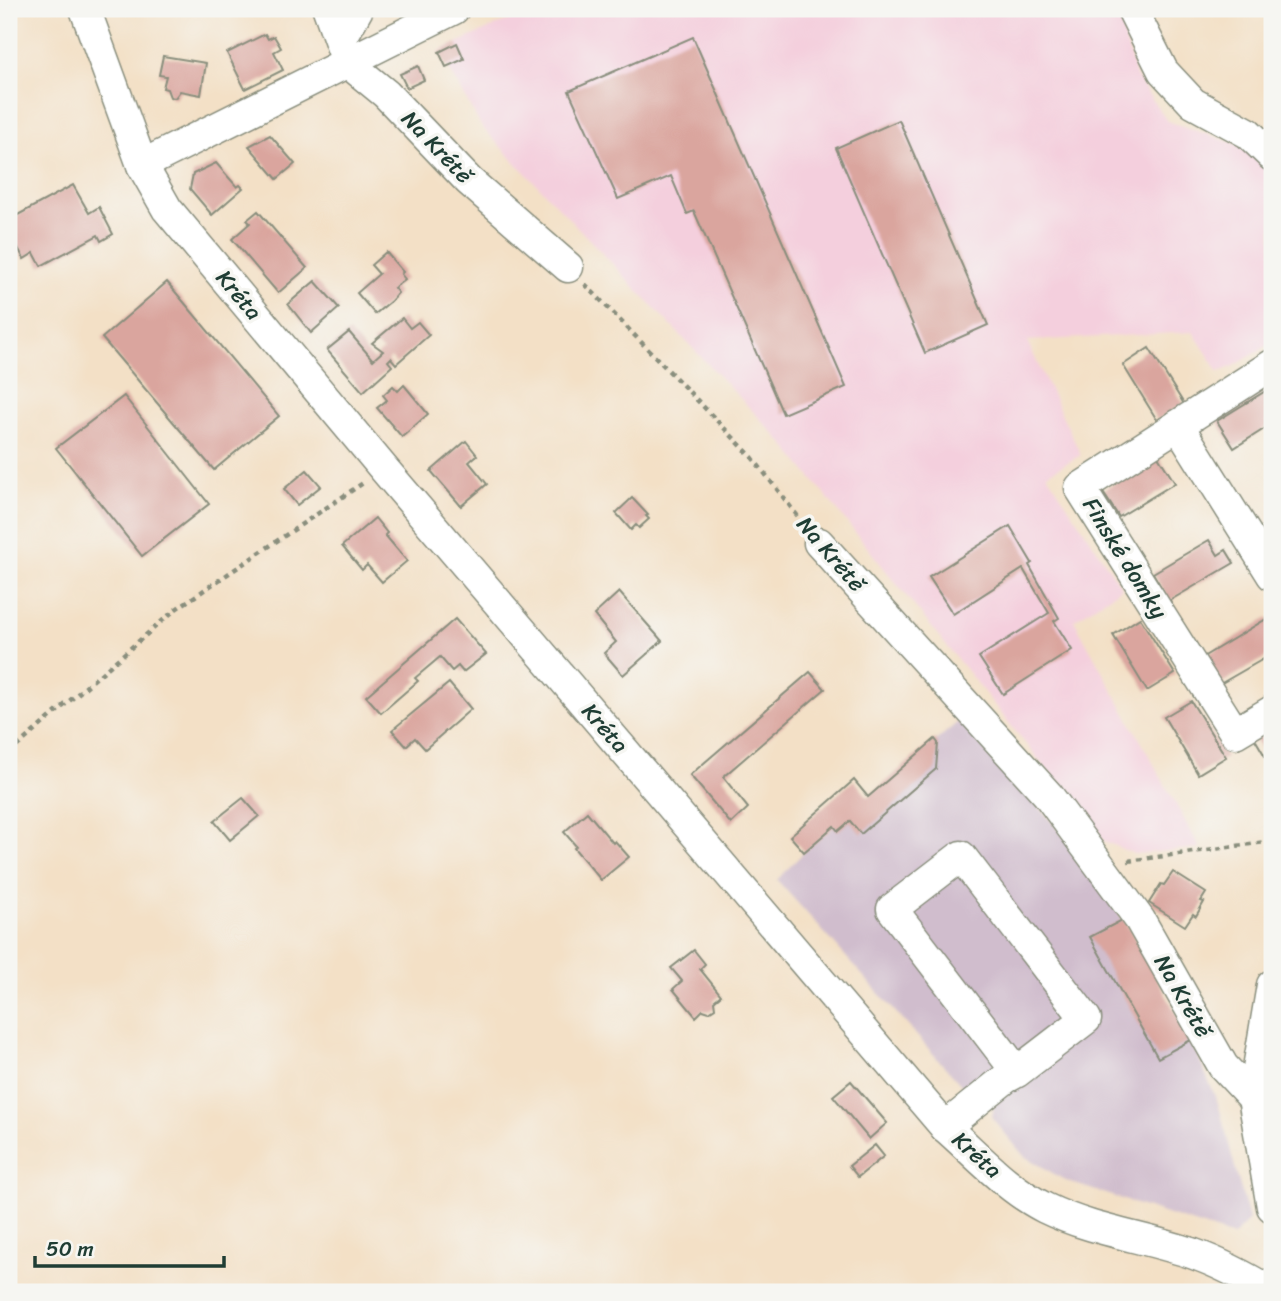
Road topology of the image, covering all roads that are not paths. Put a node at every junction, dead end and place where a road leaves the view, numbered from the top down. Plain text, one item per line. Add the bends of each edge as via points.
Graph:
1 (85, 9) edge
2 (328, 9) edge
3 (358, 9) edge
4 (454, 9) edge
5 (1132, 9) edge
6 (343, 51) junction
7 (1272, 156) edge
8 (142, 165) junction
9 (568, 267) road end
10 (1272, 365) edge
11 (1178, 425) junction
12 (819, 542) road end
13 (1272, 575) edge
14 (1272, 711) edge
15 (1272, 985) edge
16 (1017, 1072) junction
17 (1253, 1098) junction
18 (945, 1127) junction
19 (1272, 1207) edge
20 (1271, 1292) edge

1 - 8 street, Kréta
2 - 6 street
3 - 6 street
4 - 6 street
5 - 7 street via 1163,72 1193,103 1248,132
6 - 8 street
6 - 9 street, Na Krétě via 469,181
8 - 18 street, Kréta via 167,209 384,469
10 - 11 street
11 - 13 street
11 - 14 street, Finské domky via 1080,488 1235,733
12 - 17 street, Na Krétě via 1048,795 1140,920 1223,1066
15 - 17 street
16 - 16 street via 891,909 961,856 1086,1019
16 - 18 street
17 - 19 street
18 - 20 street, Kréta via 1044,1207 1193,1254 1238,1272

